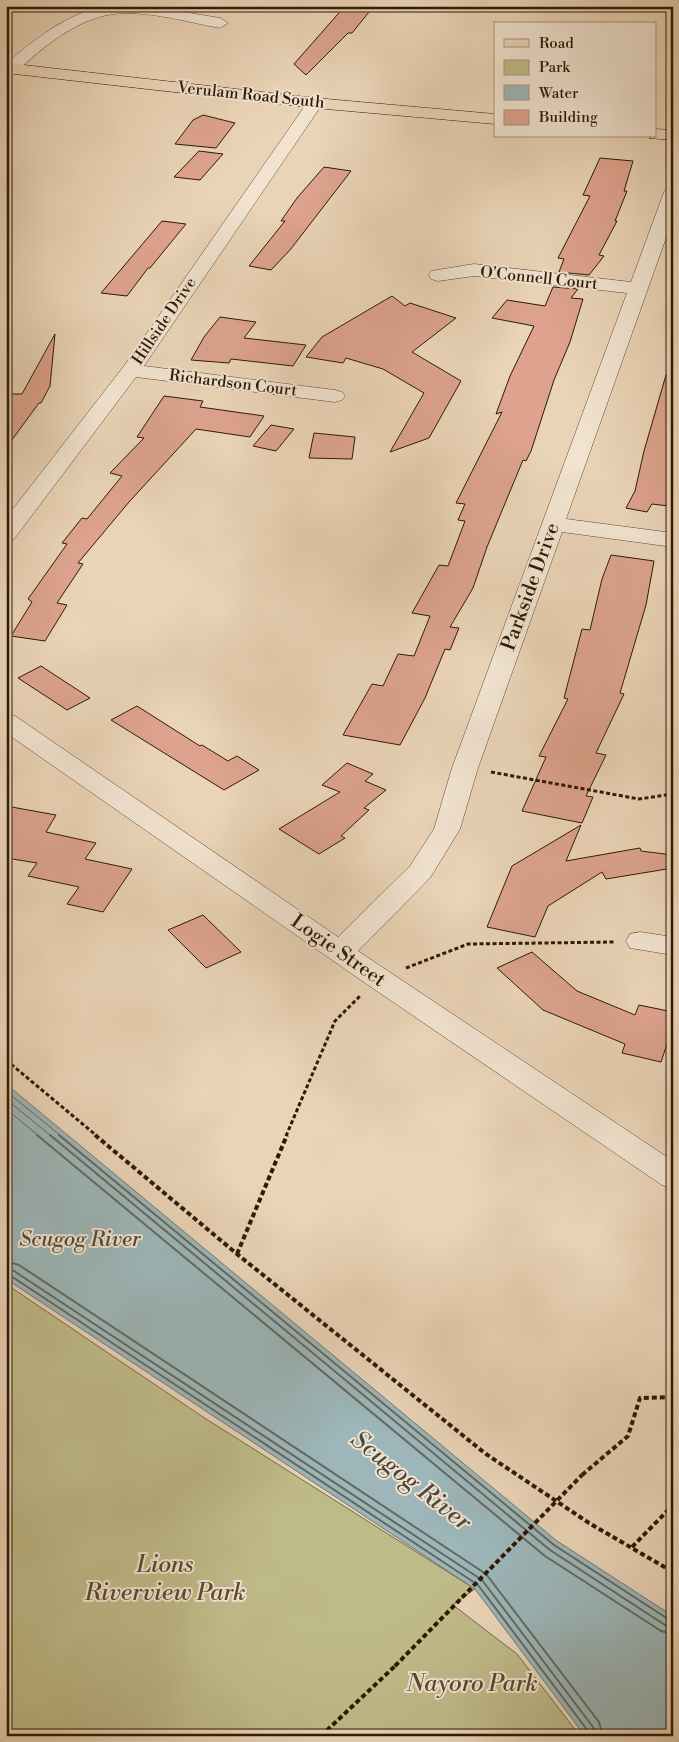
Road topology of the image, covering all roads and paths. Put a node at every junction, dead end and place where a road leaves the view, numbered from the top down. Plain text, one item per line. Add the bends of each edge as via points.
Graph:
1 (220, 23) dead end
2 (8, 70) edge
3 (315, 103) junction
4 (494, 119) edge
5 (656, 134) edge
6 (673, 136) edge
7 (673, 192) edge
8 (438, 275) dead end
9 (639, 289) junction
10 (131, 370) junction
11 (335, 396) dead end
12 (555, 524) junction
13 (6, 534) edge
14 (673, 540) edge
15 (6, 721) edge
16 (465, 768) junction
17 (673, 794) edge
18 (640, 941) joint
19 (673, 946) edge
20 (340, 952) junction
21 (378, 978) junction
22 (6, 1060) edge
23 (673, 1177) edge
24 (237, 1254) junction
25 (673, 1398) edge
26 (673, 1505) edge
27 (632, 1547) junction
28 (673, 1572) edge
29 (321, 1736) edge

1 - 2 street via 128,10 103,11 73,24 29,52
2 - 3 main road, Verulam Road South
3 - 4 main road, Verulam Road South
3 - 10 street, Hillside Drive
5 - 6 main road
7 - 9 street, Parkside Drive
8 - 9 street, O'Connell Court via 474,270
9 - 12 street, Parkside Drive
10 - 11 street, Richardson Court
10 - 13 street, Hillside Drive
12 - 14 street
12 - 16 street, Parkside Drive
15 - 20 street, Logie Street
16 - 17 path via 639,799
16 - 20 street, Parkside Drive via 448,829 420,872
18 - 19 street
18 - 21 path via 468,944
20 - 21 street, Logie Street
21 - 23 street, Logie Street
21 - 24 path via 335,1020
22 - 24 path
24 - 27 path via 486,1454 589,1523
25 - 29 path, bridge via 640,1398 628,1436 582,1475 395,1666
26 - 27 path
27 - 28 path

